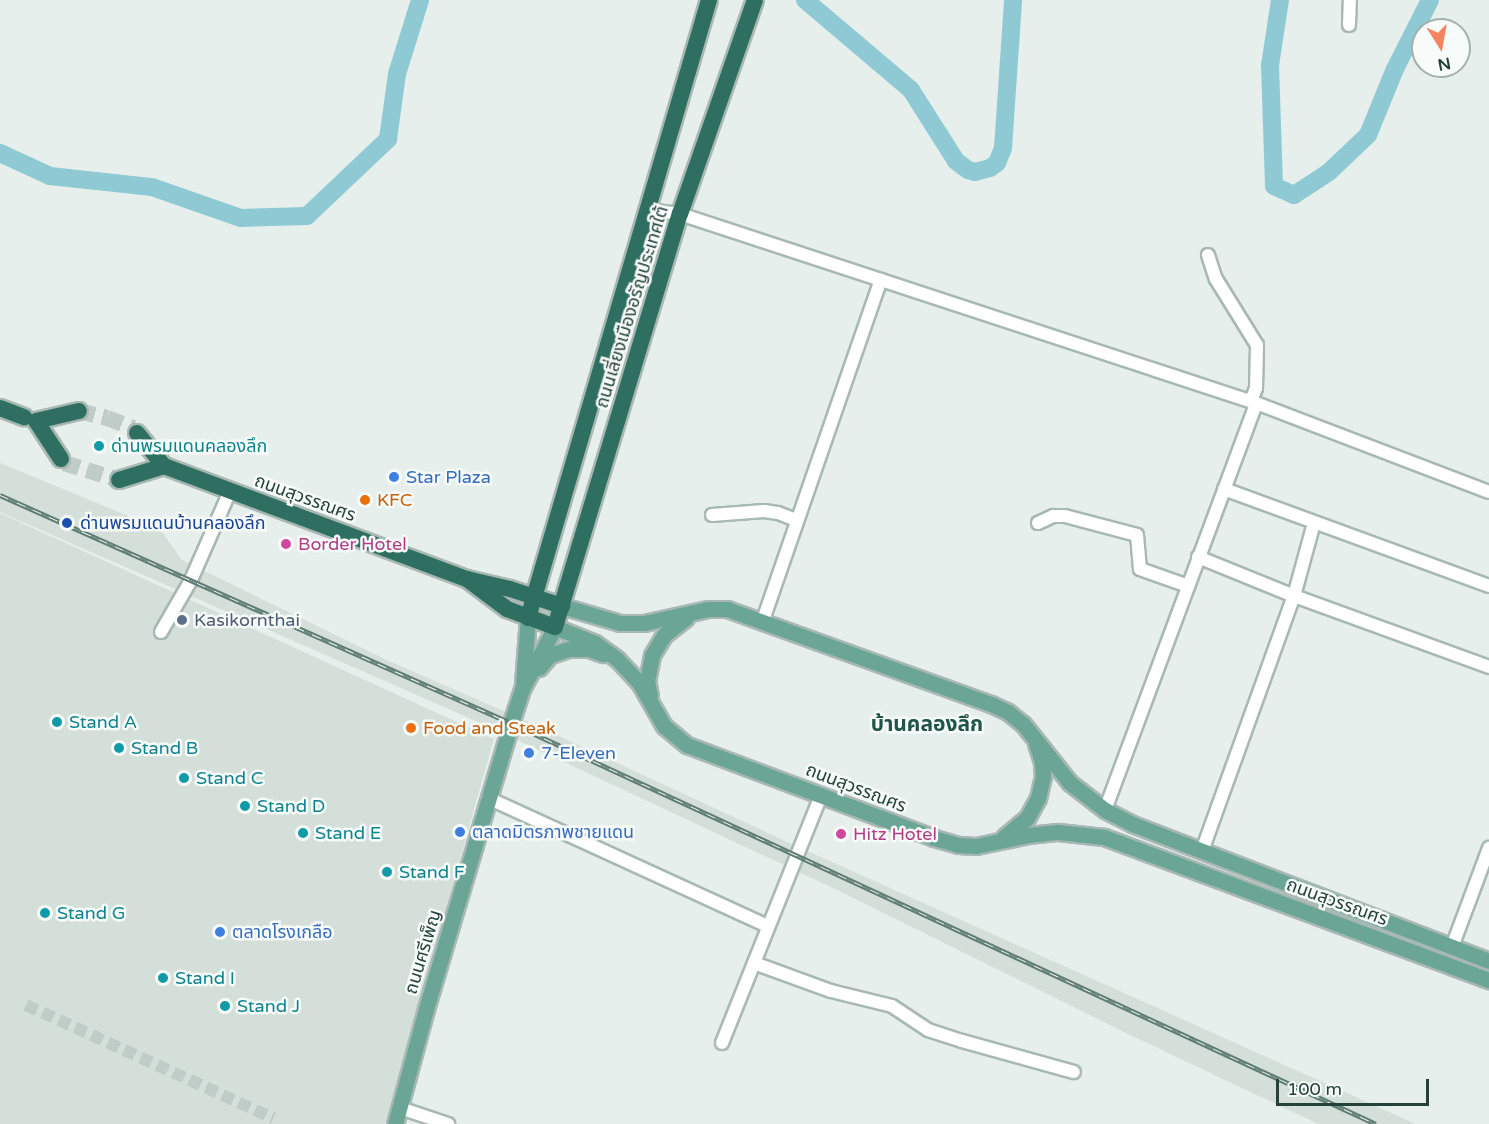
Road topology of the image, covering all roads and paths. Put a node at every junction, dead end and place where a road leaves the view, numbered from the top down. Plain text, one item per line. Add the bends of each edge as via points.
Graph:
1 (709, 0) edge
2 (1350, 0) edge
3 (752, 8) edge
4 (1348, 24) dead end
5 (648, 210) junction
6 (680, 214) junction
7 (1208, 255) dead end
8 (881, 280) junction
9 (1254, 402) junction
10 (0, 408) edge
11 (79, 411) tunnel mouth
12 (24, 417) dead end
13 (136, 433) tunnel mouth
14 (62, 459) tunnel mouth
15 (164, 466) junction
16 (119, 480) tunnel mouth
17 (1224, 489) junction
18 (230, 491) junction
19 (1489, 492) edge
20 (712, 515) dead end
21 (796, 520) junction
22 (1038, 523) dead end
23 (1314, 523) junction
24 (1198, 557) junction
25 (467, 579) junction
26 (1188, 586) junction
27 (1489, 586) edge
28 (1294, 596) junction
29 (534, 597) junction
30 (562, 606) junction
31 (694, 613) junction
32 (528, 618) junction
33 (763, 620) junction
34 (555, 627) junction
35 (161, 632) dead end
36 (617, 659) junction
37 (1489, 667) edge
38 (522, 689) junction
39 (651, 702) junction
40 (1029, 731) junction
41 (820, 795) junction
42 (488, 798) junction
43 (1105, 810) junction
44 (997, 841) junction
45 (1489, 848) edge
46 (1202, 851) junction
47 (768, 927) junction
48 (1452, 947) junction
49 (1489, 961) edge
50 (754, 963) junction
51 (1489, 980) edge
52 (722, 1043) dead end
53 (1074, 1072) dead end
54 (400, 1108) junction
55 (395, 1124) edge
56 (448, 1124) edge

1 - 5 highway, ถนนเลี่ยงเมืองอรัญประเทศใต้
2 - 4 street
3 - 6 highway, ถนนเลี่ยงเมืองอรัญประเทศใต้
5 - 6 street
5 - 29 highway, ถนนเลี่ยงเมืองอรัญประเทศใต้
6 - 8 street
6 - 30 highway, ถนนเลี่ยงเมืองอรัญประเทศใต้
7 - 9 street via 1216,279 1257,345
8 - 9 street
8 - 21 street
9 - 17 street
9 - 19 street
10 - 12 highway
11 - 14 highway via 36,422
13 - 15 highway, ถนนสุวรรณศร
15 - 16 highway
15 - 18 highway, ถนนสุวรรณศร
17 - 23 street
17 - 24 street
18 - 25 highway, ถนนสุวรรณศร
18 - 35 street via 191,580
20 - 21 street via 764,511
21 - 33 street
22 - 26 street via 1053,516 1065,516 1137,535 1140,569
23 - 27 street
23 - 28 street
24 - 26 street
24 - 28 street
25 - 29 highway, ถนนสุวรรณศร
25 - 32 highway, ถนนสุวรรณศร via 507,609
26 - 43 street
28 - 37 street
28 - 46 street
29 - 30 highway, ถนนสุวรรณศร
29 - 32 highway, ถนนเลี่ยงเมืองอรัญประเทศใต้
30 - 31 main road, ถนนสุวรรณศร via 620,623 644,623
30 - 34 highway, ถนนเลี่ยงเมืองอรัญประเทศใต้
31 - 33 main road, ถนนสุวรรณศร via 727,609
31 - 39 main road via 664,635 652,655 648,681
32 - 34 highway, ถนนสุวรรณศร
32 - 38 main road, ถนนศรีเพ็ญ
33 - 40 main road, ถนนสุวรรณศร via 991,704 1008,712
34 - 36 main road, ถนนสุวรรณศร via 595,643
34 - 38 main road, ถนนศรีเพ็ญ
36 - 38 main road via 589,649 550,655
36 - 39 main road, ถนนสุวรรณศร
38 - 42 main road, ถนนศรีเพ็ญ
39 - 41 main road, ถนนสุวรรณศร via 663,726 687,745
40 - 43 main road, ถนนสุวรรณศร via 1070,783
40 - 44 main road via 1042,762 1038,798 1027,818
41 - 44 main road, ถนนสุวรรณศร via 943,842 976,846
41 - 47 street
42 - 47 street
42 - 54 main road, ถนนศรีเพ็ญ
43 - 46 main road, ถนนสุวรรณศร
44 - 51 main road, ถนนสุวรรณศร via 1058,832 1104,837
45 - 48 street
46 - 48 main road, ถนนสุวรรณศร
47 - 50 street
48 - 49 main road, ถนนสุวรรณศร
50 - 52 street
50 - 53 street via 831,991 892,1006 928,1030
54 - 55 main road, ถนนศรีเพ็ญ
54 - 56 street

